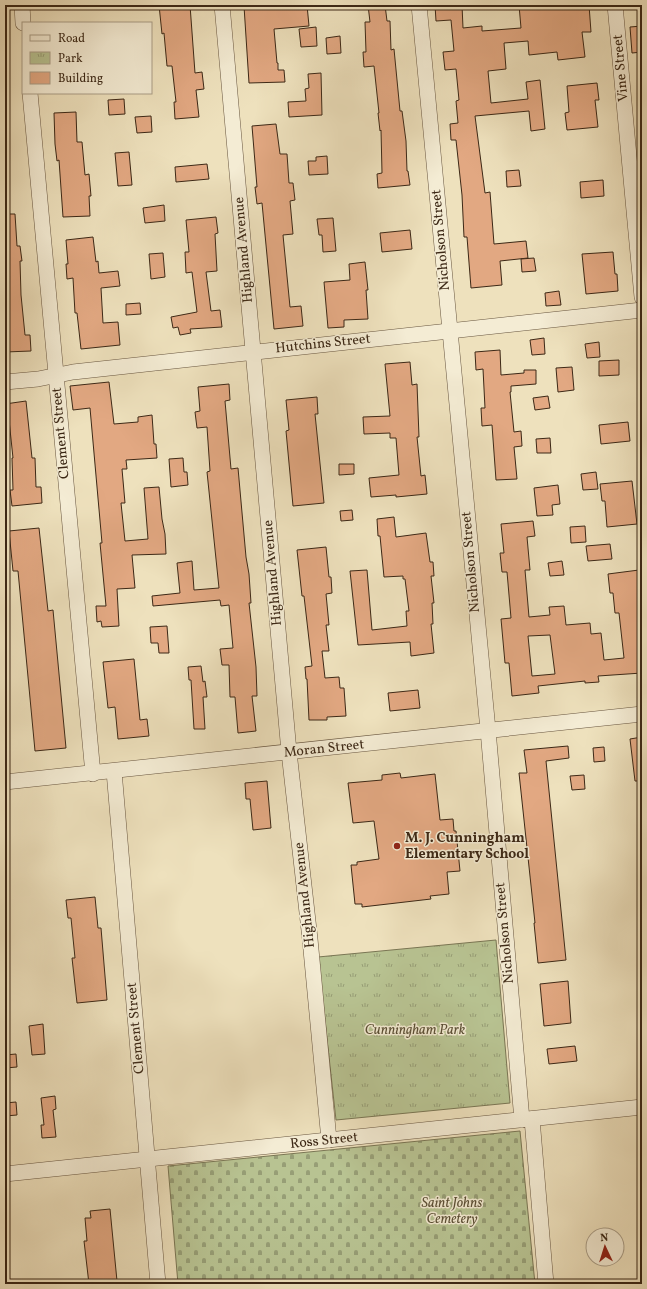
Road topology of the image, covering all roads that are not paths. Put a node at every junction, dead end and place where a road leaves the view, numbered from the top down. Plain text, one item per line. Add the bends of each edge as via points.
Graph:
1 (22, 5) edge
2 (222, 5) edge
3 (419, 5) edge
4 (615, 5) edge
5 (23, 22) edge
6 (30, 94) edge
7 (642, 297) edge
8 (642, 310) edge
9 (449, 331) junction
10 (254, 352) junction
11 (56, 375) junction
12 (5, 382) edge
13 (642, 714) edge
14 (488, 730) junction
15 (289, 752) junction
16 (114, 772) junction
17 (93, 774) junction
18 (5, 782) edge
19 (642, 1107) edge
20 (527, 1119) junction
21 (329, 1140) junction
22 (148, 1160) junction
23 (5, 1174) edge
24 (158, 1284) edge
25 (546, 1284) edge

1 - 5 street
2 - 10 street, Highland Avenue
3 - 9 street, Nicholson Street
4 - 7 street, Vine Street
6 - 11 street, Clement Street
8 - 9 street, Hutchins Street
9 - 10 street, Hutchins Street
9 - 14 street, Nicholson Street
10 - 11 street, Hutchins Street
10 - 15 street, Highland Avenue
11 - 12 street, Hutchins Street
11 - 17 street, Clement Street
13 - 14 street, Moran Street
14 - 15 street, Moran Street
14 - 20 street, Nicholson Street
15 - 16 street, Moran Street
15 - 21 street, Highland Avenue
16 - 17 street, Moran Street
16 - 22 street, Clement Street
17 - 18 street, Moran Street
19 - 20 street, Ross Street
20 - 21 street, Ross Street
20 - 25 street, Nicholson Street
21 - 22 street, Ross Street
22 - 23 street, Ross Street
22 - 24 street, Clement Street

